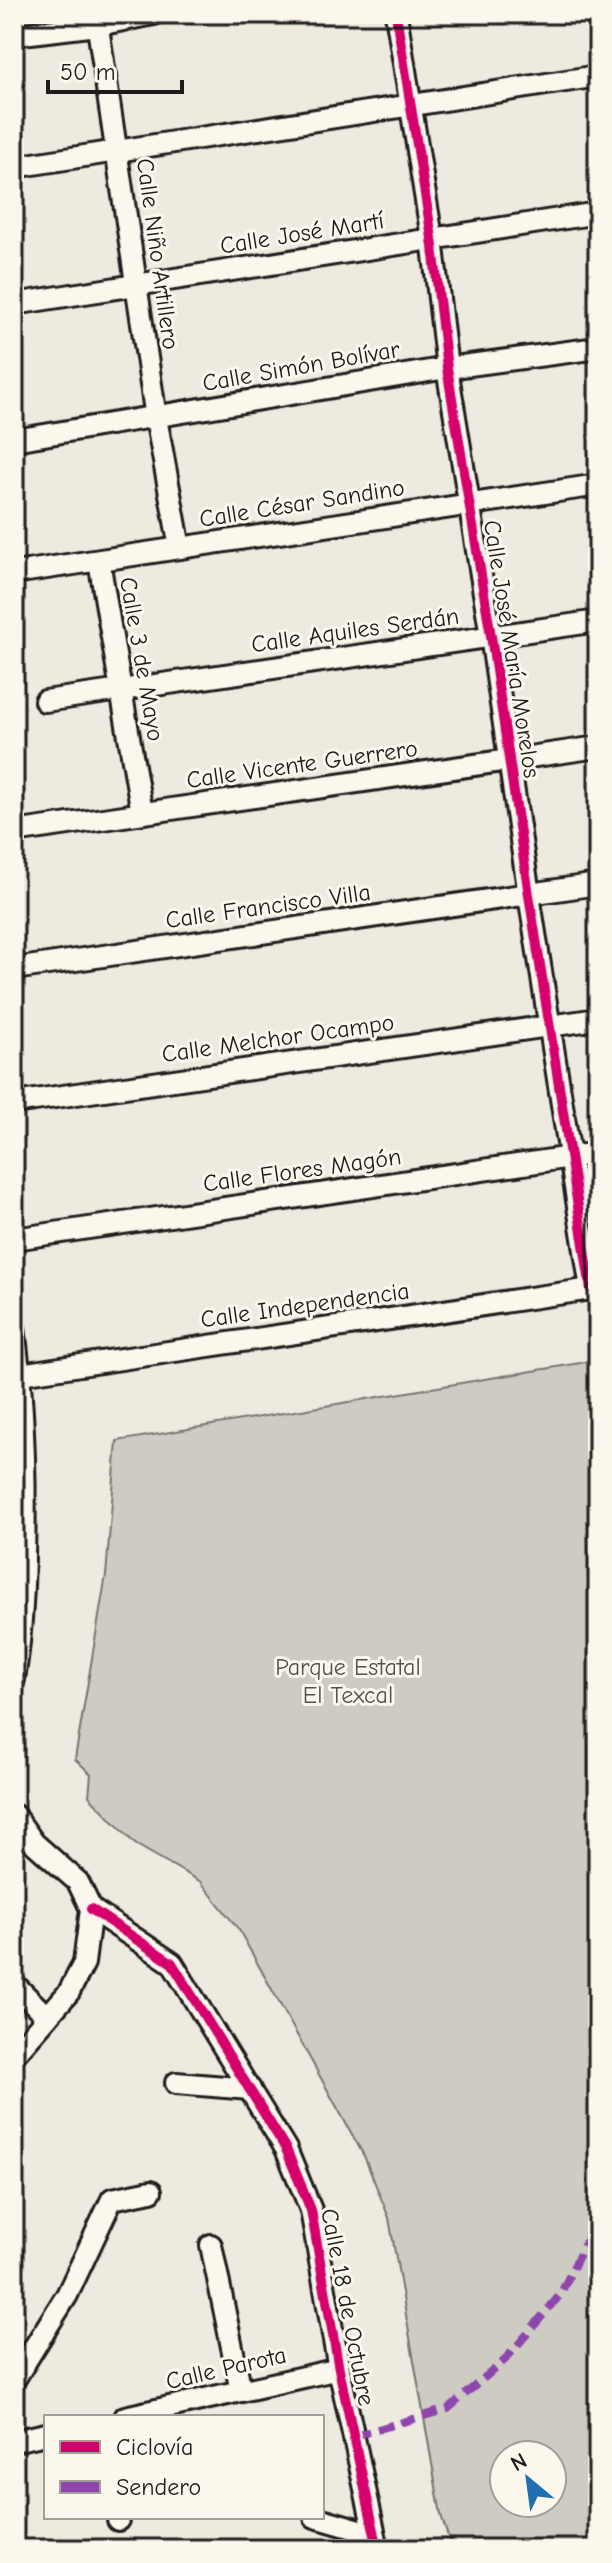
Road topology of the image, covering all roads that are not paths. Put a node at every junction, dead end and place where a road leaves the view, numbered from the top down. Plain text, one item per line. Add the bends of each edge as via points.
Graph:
1 (154, 14) edge
2 (396, 14) edge
3 (97, 20) edge
4 (14, 35) edge
5 (598, 76) edge
6 (410, 104) junction
7 (117, 153) junction
8 (14, 167) edge
9 (598, 213) edge
10 (432, 238) junction
11 (136, 286) junction
12 (14, 304) edge
13 (598, 348) edge
14 (447, 368) junction
15 (156, 418) junction
16 (14, 440) edge
17 (598, 485) edge
18 (469, 503) junction
19 (180, 548) junction
20 (99, 561) junction
21 (14, 573) edge
22 (598, 621) edge
23 (491, 636) junction
24 (120, 690) junction
25 (45, 701) dead end
26 (598, 747) edge
27 (510, 760) junction
28 (142, 813) junction
29 (14, 832) edge
30 (598, 884) edge
31 (529, 895) junction
32 (14, 969) edge
33 (598, 1019) edge
34 (550, 1026) junction
35 (14, 1103) edge
36 (598, 1153) edge
37 (571, 1157) junction
38 (14, 1239) edge
39 (595, 1288) edge
40 (14, 1328) edge
41 (20, 1374) junction
42 (19, 1526) edge
43 (16, 1650) edge
44 (14, 1679) edge
45 (14, 1815) edge
46 (91, 1909) junction
47 (14, 1984) edge
48 (46, 2016) junction
49 (14, 2055) edge
50 (176, 2083) dead end
51 (250, 2089) junction
52 (151, 2191) dead end
53 (211, 2245) dead end
54 (339, 2369) junction
55 (14, 2380) edge
56 (241, 2391) junction
57 (134, 2415) edge
58 (44, 2434) edge
59 (14, 2441) edge
60 (320, 2519) edge
61 (376, 2542) edge

1 - 3 street
2 - 6 street, Calle José María Morelos
3 - 4 street
3 - 7 street, Calle Niño Artillero
5 - 6 street
6 - 7 street
6 - 10 street, Calle José María Morelos
7 - 8 street
7 - 11 street, Calle Niño Artillero
9 - 10 street, Calle José Martí
10 - 11 street, Calle José Martí
10 - 14 street, Calle José María Morelos
11 - 12 street, Calle José Martí
11 - 15 street, Calle Niño Artillero
13 - 14 street, Calle Simón Bolívar
14 - 15 street, Calle Simón Bolívar
14 - 18 street, Calle José María Morelos
15 - 16 street, Calle Simón Bolívar
15 - 19 street, Calle Niño Artillero
17 - 18 street, Calle César Sandino
18 - 19 street, Calle César Sandino
18 - 23 street, Calle José María Morelos
19 - 20 street, Calle César Sandino
20 - 21 street, Calle César Sandino
20 - 24 street, Calle 3 de Mayo
22 - 23 street, Calle Aquiles Serdán
23 - 24 street, Calle Aquiles Serdán
23 - 27 street, Calle José María Morelos
24 - 25 street, Calle Aquiles Serdán
24 - 28 street, Calle 3 de Mayo
26 - 27 street, Calle Vicente Guerrero
27 - 28 street, Calle Vicente Guerrero
27 - 31 street, Calle José María Morelos
28 - 29 street, Calle Vicente Guerrero
30 - 31 street, Calle Francisco Villa
31 - 32 street, Calle Francisco Villa
31 - 34 street, Calle José María Morelos
33 - 34 street, Calle Melchor Ocampo
34 - 35 street, Calle Melchor Ocampo
34 - 37 street, Calle José María Morelos
36 - 37 street, Calle Flores Magón
37 - 38 street, Calle Flores Magón
37 - 39 street, Calle José María Morelos
39 - 41 street, Calle Independencia
40 - 41 street
41 - 42 street via 25,1465
42 - 43 street
43 - 44 street
45 - 46 street via 34,1843 78,1882
46 - 48 street via 84,1963 69,1992
46 - 51 street, Calle 18 de Octubre via 172,1963
47 - 48 street
48 - 49 street
50 - 51 street
51 - 54 street, Calle 18 de Octubre via 286,2149 311,2210
52 - 55 street via 112,2199 67,2295
53 - 56 street
54 - 56 street, Calle Parota
54 - 61 street, Calle 18 de Octubre
56 - 57 street, Calle Parota
58 - 59 street
60 - 61 street

